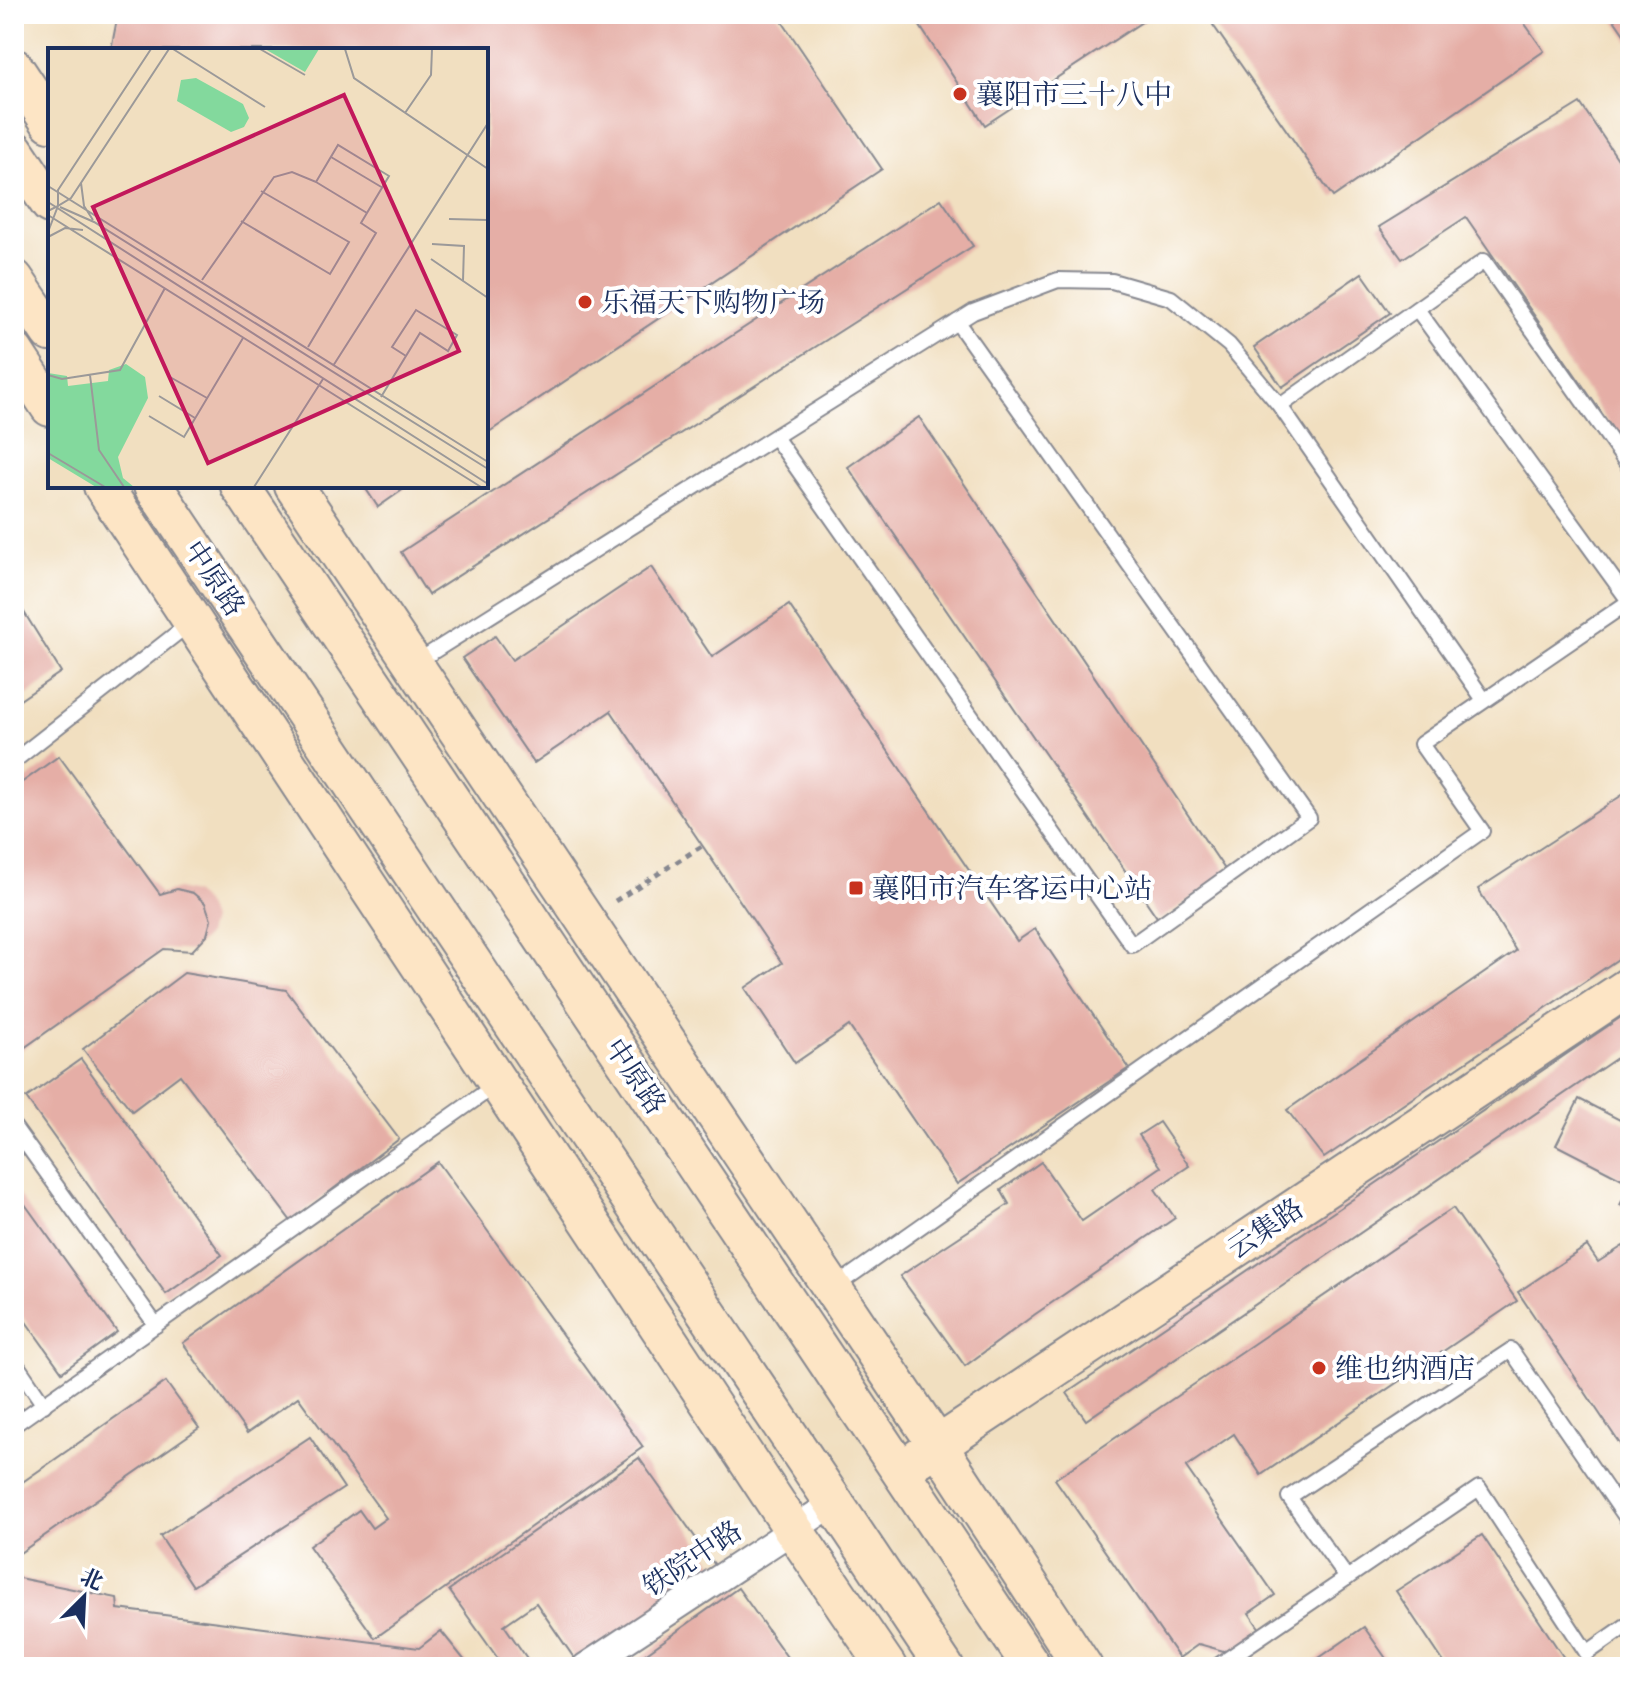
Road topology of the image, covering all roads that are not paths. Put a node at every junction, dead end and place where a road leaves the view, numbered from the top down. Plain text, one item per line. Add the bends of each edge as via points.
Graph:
1 (14, 68) edge
2 (48, 119) edge
3 (14, 150) edge
4 (48, 201) edge
5 (14, 279) edge
6 (1417, 309) junction
7 (957, 322) junction
8 (48, 329) edge
9 (14, 352) edge
10 (48, 404) edge
11 (1280, 406) junction
12 (775, 437) junction
13 (1630, 468) edge
14 (104, 488) edge
15 (154, 488) edge
16 (241, 488) edge
17 (295, 488) edge
18 (1630, 601) edge
19 (192, 622) junction
20 (414, 664) junction
21 (1484, 700) junction
22 (14, 761) edge
23 (1630, 986) edge
24 (498, 1084) junction
25 (14, 1127) edge
26 (832, 1288) junction
27 (156, 1325) junction
28 (14, 1361) edge
29 (44, 1405) junction
30 (14, 1425) edge
31 (938, 1446) junction
32 (900, 1469) junction
33 (835, 1502) junction
34 (1630, 1523) edge
35 (793, 1529) junction
36 (1347, 1578) junction
37 (1630, 1623) edge
38 (585, 1667) edge
39 (887, 1667) edge
40 (944, 1667) edge
41 (1032, 1667) edge
42 (1083, 1667) edge
43 (1216, 1667) edge

1 - 2 street
3 - 4 street
5 - 8 street
6 - 11 lane
6 - 13 lane via 1484,261
6 - 18 lane
7 - 11 lane via 1058,280 1112,281 1171,298 1229,345
7 - 12 lane
7 - 12 lane via 1309,818 1132,945
9 - 10 street
11 - 21 lane
12 - 20 lane
14 - 19 street
15 - 33 street, 中原路
16 - 32 street, 中原路
17 - 20 street
18 - 21 lane
19 - 22 lane
19 - 24 street
20 - 26 street
21 - 26 lane via 1421,744 1482,831
23 - 31 street, 云集路
24 - 27 lane
24 - 35 street
25 - 27 lane
26 - 31 street
27 - 29 lane
28 - 29 lane
29 - 30 lane
31 - 32 street, 云集路
31 - 42 street
32 - 41 street, 中原路
33 - 35 street, 铁院中路
33 - 40 street, 中原路
34 - 36 lane via 1511,1350 1289,1497
35 - 38 street, 铁院中路
35 - 39 street
36 - 37 lane via 1479,1488 1587,1653
36 - 43 lane

